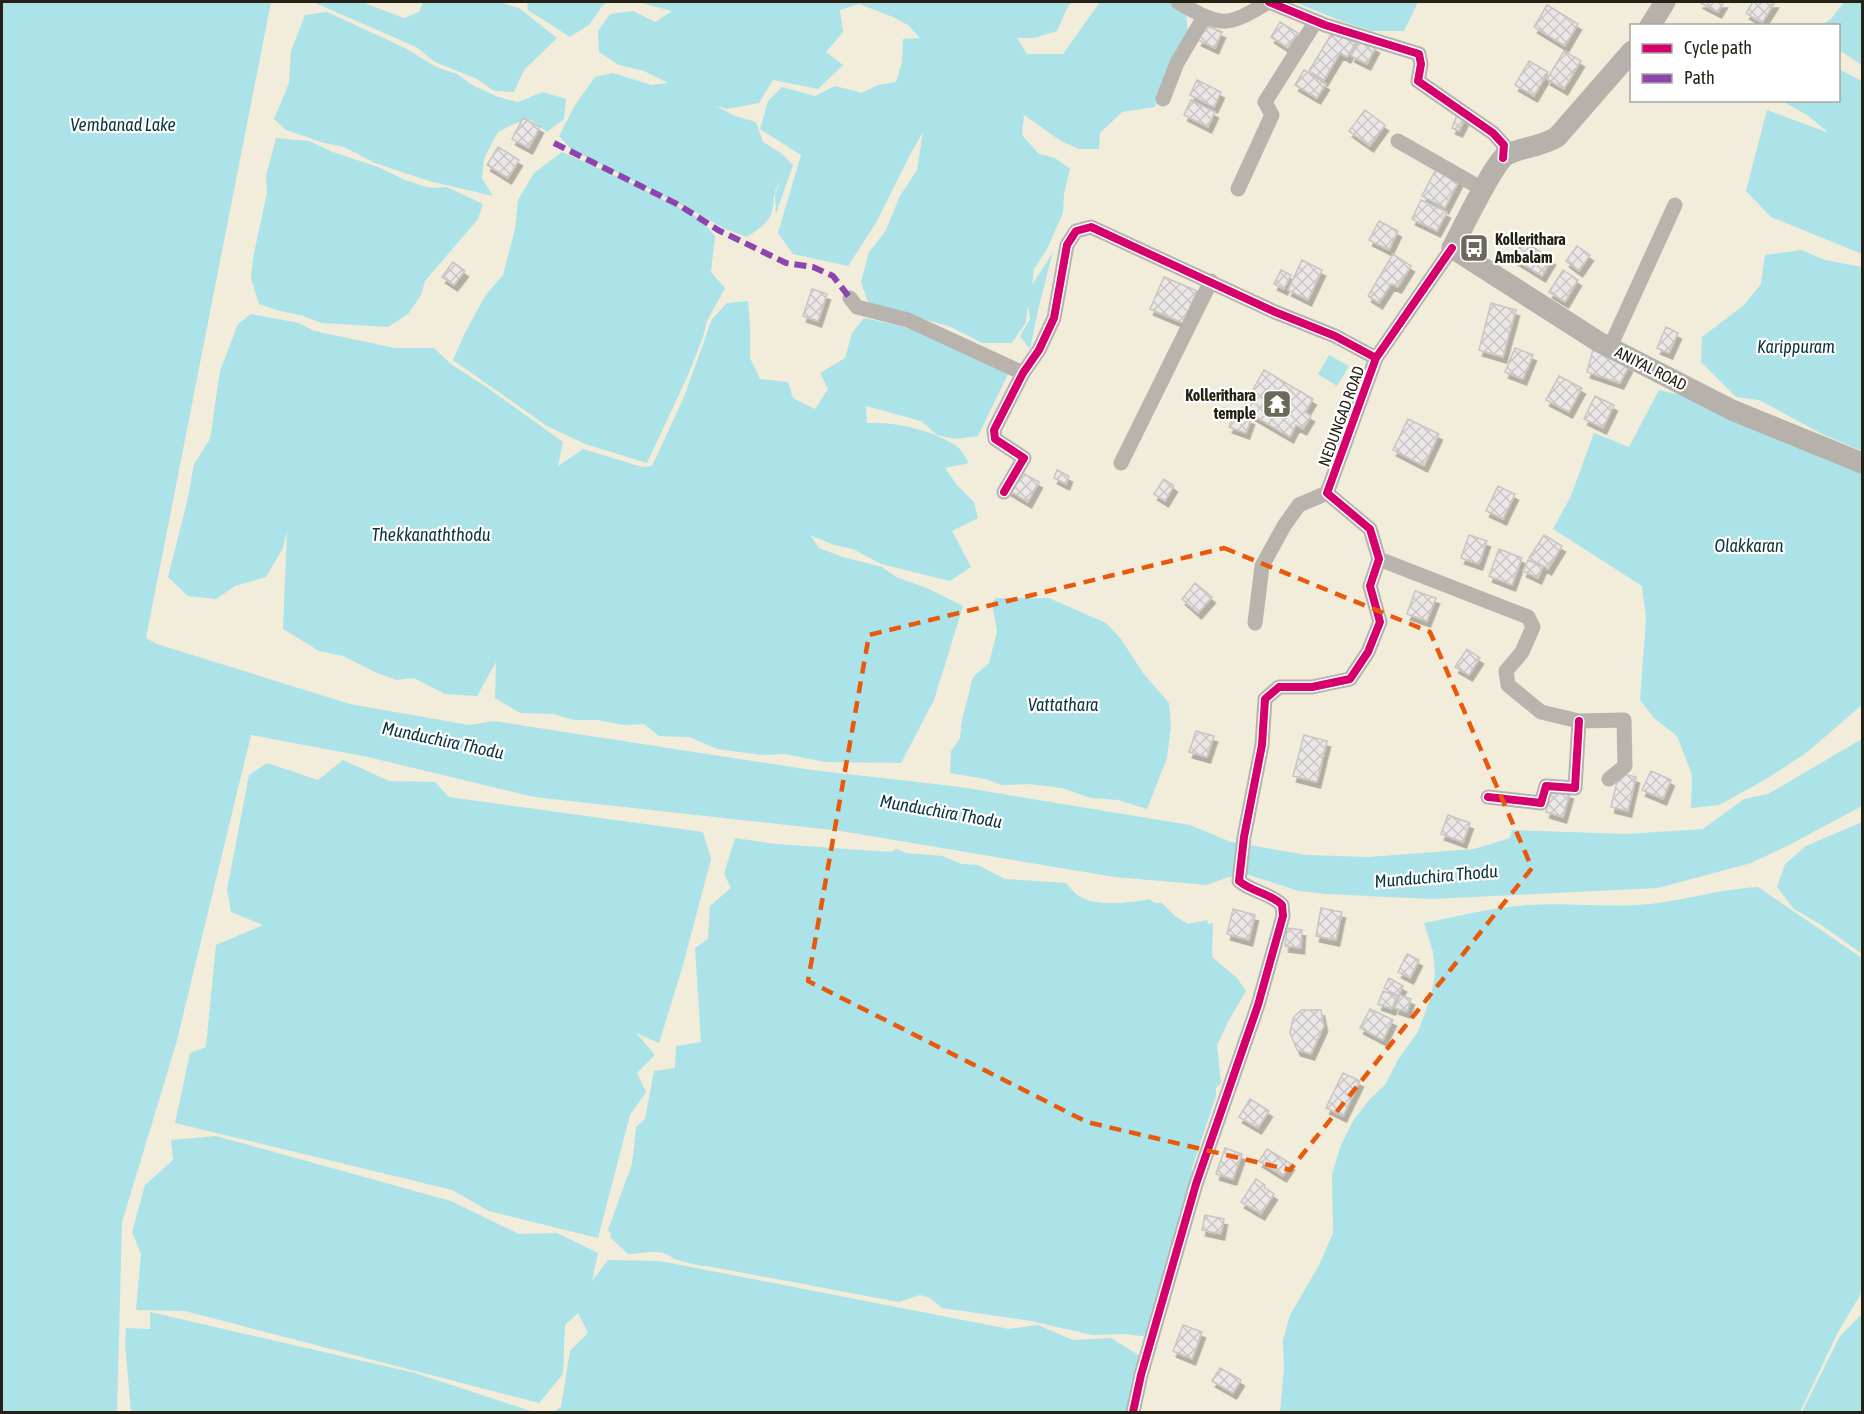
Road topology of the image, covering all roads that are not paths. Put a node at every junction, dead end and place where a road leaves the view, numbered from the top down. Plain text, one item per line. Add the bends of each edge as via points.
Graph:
1 (1178, 2) edge
2 (1269, 2) edge
3 (1665, 2) edge
4 (1204, 17) junction
5 (1316, 21) junction
6 (1651, 24) edge
7 (1630, 53) edge
8 (1163, 99) dead end
9 (1398, 141) dead end
10 (1503, 158) junction
11 (1238, 189) dead end
12 (1484, 190) junction
13 (1675, 206) dead end
14 (1452, 248) junction
15 (1211, 281) junction
16 (850, 298) dead end
17 (1610, 347) junction
18 (1376, 358) junction
19 (1023, 373) junction
20 (1121, 463) dead end
21 (1863, 463) edge
22 (1004, 492) dead end
23 (1327, 493) junction
24 (1379, 559) junction
25 (1255, 623) dead end
26 (1579, 721) junction
27 (1609, 779) dead end
28 (1488, 797) dead end
29 (1133, 1413) edge

1 - 4 street
2 - 4 street via 1228,22
2 - 5 street
3 - 6 main road
4 - 8 street via 1177,63
5 - 10 street via 1419,54 1422,64 1418,81 1493,133 1504,145
5 - 11 street via 1265,102 1272,115
7 - 10 main road via 1557,137
9 - 12 street
10 - 12 main road, NEDUNGAD ROAD
12 - 14 main road, NEDUNGAD ROAD
13 - 17 street
14 - 17 main road, ANIYAL ROAD
14 - 18 street, NEDUNGAD ROAD
15 - 18 street
15 - 19 street via 1091,227 1076,231 1067,245 1054,318
15 - 20 street
16 - 19 street via 857,308 917,323
17 - 21 main road, ANIYAL ROAD via 1732,410
18 - 23 street, NEDUNGAD ROAD
19 - 22 street via 994,430 995,439 1024,458
23 - 24 street, NEDUNGAD ROAD via 1370,530
23 - 25 street via 1299,505 1284,526 1262,567
24 - 26 street via 1528,617 1533,627 1522,652 1506,670 1508,685 1541,712
24 - 29 street via 1370,586 1380,622 1368,652 1350,679 1312,687 1279,687 1265,699 1262,745 1239,881 1274,897 1282,905 1283,916 1258,1005 1196,1184
26 - 27 street via 1624,720 1625,766
26 - 28 street via 1575,788 1546,786 1541,803

